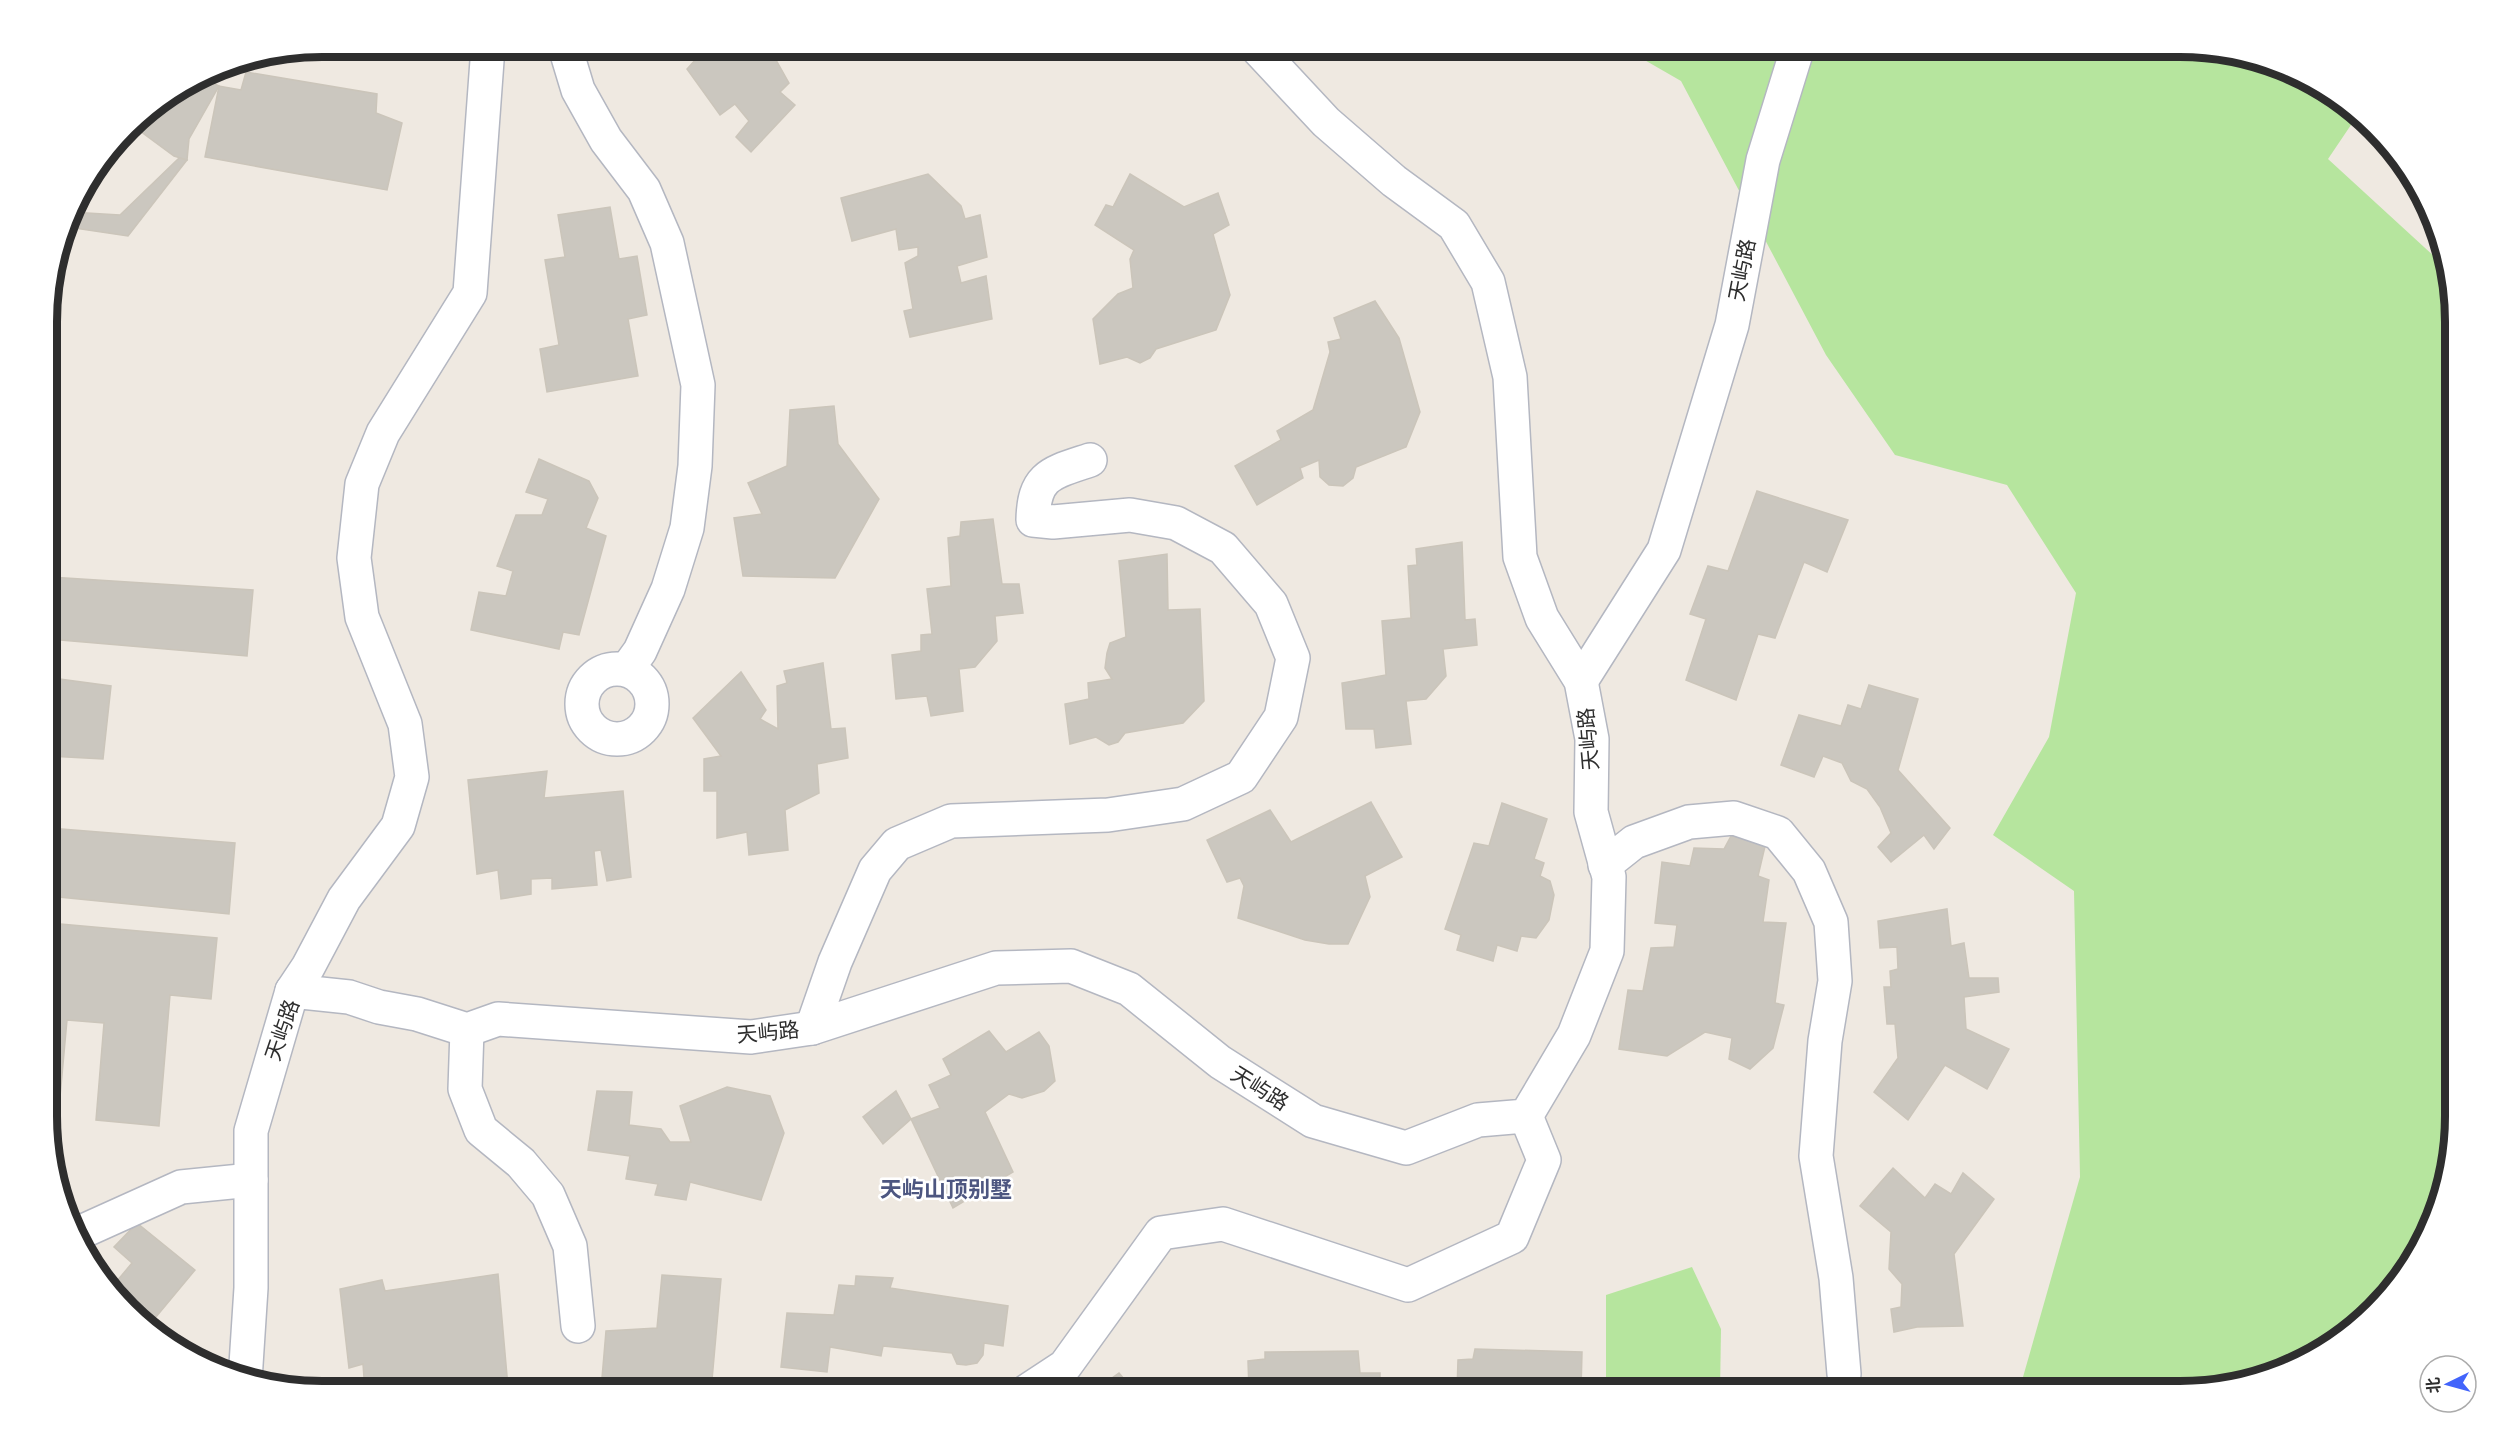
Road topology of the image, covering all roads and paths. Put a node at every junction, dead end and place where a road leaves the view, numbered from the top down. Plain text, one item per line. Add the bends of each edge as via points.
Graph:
1 (487, 57) edge
2 (568, 57) edge
3 (1266, 57) edge
4 (1795, 57) edge
5 (1090, 460) dead end
6 (627, 669) dead end
7 (1581, 681) junction
8 (1605, 865) junction
9 (292, 991) junction
10 (812, 1028) junction
11 (466, 1030) junction
12 (1526, 1116) junction
13 (251, 1179) junction
14 (83, 1231) edge
15 (578, 1326) dead end
16 (246, 1370) edge
17 (1844, 1374) dead end
18 (1043, 1381) edge

1 - 9 street via 470,293 383,433 362,484 354,558 362,617 405,724 412,777 398,826 344,899
2 - 6 street via 578,90 606,140 644,190 667,243 698,385 695,466 687,528 668,589 640,651
3 - 7 street via 1326,122 1394,181 1454,225 1488,282 1510,377 1520,557 1542,618
4 - 7 street, 天屿路 via 1763,160 1732,325 1664,550
5 - 10 street via 1049,474 1033,497 1033,520 1053,522 1130,515 1176,523 1223,548 1271,604 1293,658 1281,717 1240,777 1183,804 1108,815 951,821 897,844 875,870 835,962
7 - 8 street, 天屿路 via 1592,739 1591,812
8 - 12 street, 天屿路 via 1609,878 1607,951 1574,1035
8 - 17 street via 1634,842 1689,822 1734,819 1778,834 1809,872 1831,922 1835,981 1825,1041 1816,1156 1836,1278
9 - 11 street, 天屿路 via 349,998
9 - 13 street, 天屿路 via 251,1131
10 - 11 street, 天屿路 via 752,1037 498,1019
10 - 12 street, 天屿路 via 996,968 1071,966 1129,989 1220,1062 1313,1121 1406,1148 1478,1120
11 - 15 street via 465,1089 481,1130 521,1163 548,1195 570,1246
12 - 18 street via 1544,1160 1512,1238 1408,1285 1223,1224 1161,1233 1065,1366
13 - 14 street via 181,1187
13 - 16 street, 天屿路 via 251,1288

